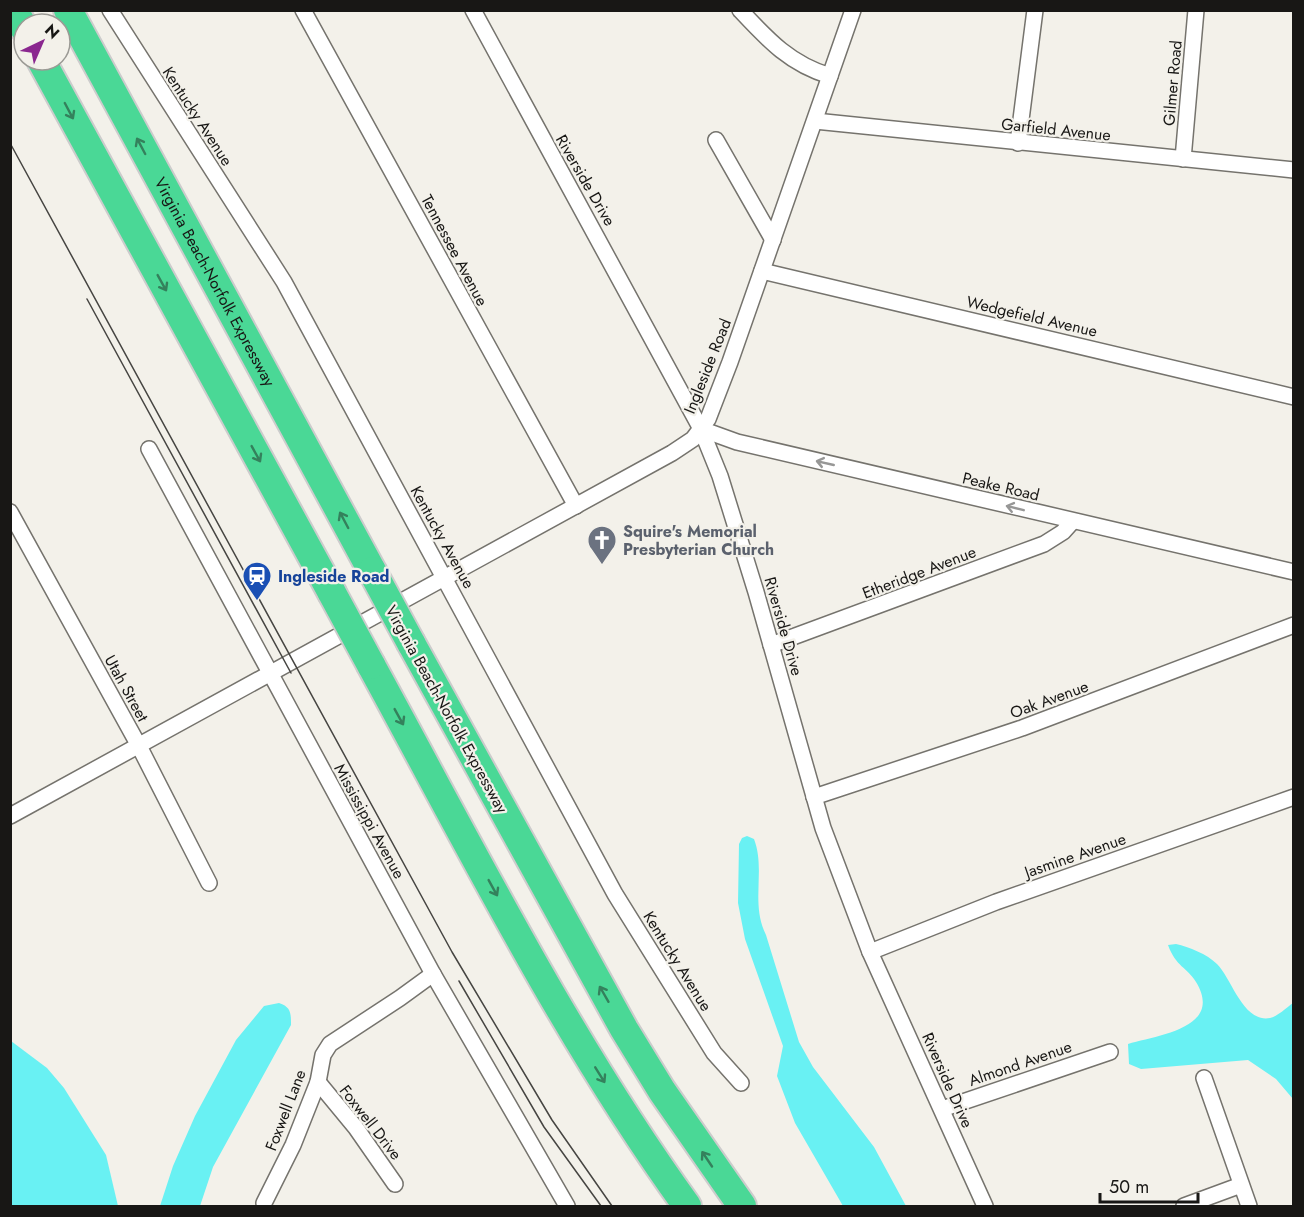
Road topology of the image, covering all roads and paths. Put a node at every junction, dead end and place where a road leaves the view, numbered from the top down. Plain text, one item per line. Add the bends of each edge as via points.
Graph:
1 (68, 10) edge
2 (110, 10) edge
3 (303, 10) edge
4 (473, 10) edge
5 (740, 10) edge
6 (853, 10) edge
7 (1035, 10) edge
8 (1196, 10) edge
9 (48, 72) edge
10 (830, 76) junction
11 (815, 121) junction
12 (716, 140) dead end
13 (1018, 143) junction
14 (1183, 159) junction
15 (1293, 170) edge
16 (773, 240) junction
17 (762, 271) junction
18 (1293, 397) edge
19 (701, 429) junction
20 (148, 450) dead end
21 (576, 507) junction
22 (10, 512) edge
23 (1072, 522) junction
24 (1293, 572) edge
25 (445, 579) junction
26 (1293, 625) edge
27 (771, 645) junction
28 (272, 672) junction
29 (139, 746) junction
30 (814, 797) junction
31 (1293, 797) edge
32 (10, 816) edge
33 (209, 883) dead end
34 (870, 952) junction
35 (433, 974) junction
36 (1110, 1052) dead end
37 (1204, 1078) dead end
38 (318, 1082) junction
39 (741, 1083) dead end
40 (942, 1109) junction
41 (395, 1184) dead end
42 (1241, 1185) junction
43 (264, 1203) dead end
44 (567, 1206) edge
45 (687, 1206) edge
46 (742, 1206) edge
47 (985, 1206) edge
48 (1184, 1206) edge
49 (1249, 1206) edge

46 -> 1 highway, Virginia Beach-Norfolk Expressway, bridge via 624,1029
2 - 25 street, Kentucky Avenue via 279,273
3 - 21 street, Tennessee Avenue
4 - 19 street, Riverside Drive
5 - 10 street via 779,51 810,70
6 - 10 street, Ingleside Road
7 - 13 street
8 - 14 street, Gilmer Road
9 -> 45 highway, bridge via 575,1035
10 - 11 street, Ingleside Road
11 - 13 street, Garfield Avenue
11 - 16 street, Ingleside Road
12 - 16 street
13 - 14 street, Garfield Avenue
14 - 15 street, Garfield Avenue
16 - 17 street, Ingleside Road
17 - 18 street, Wedgefield Avenue
17 - 19 street, Ingleside Road
19 - 21 street, Ingleside Road via 672,453
23 -> 19 street, Peake Road via 737,442
19 - 27 street, Riverside Drive via 720,476
20 - 28 street, Mississippi Avenue
21 - 25 street, Ingleside Road
22 - 29 street, Utah Street
23 - 24 street, Peake Road
23 - 27 street, Etheridge Avenue via 1044,544
25 - 28 street, Ingleside Road
25 - 39 street, Kentucky Avenue via 615,894 714,1053
26 - 30 street, Oak Avenue via 1023,728
27 - 30 street, Riverside Drive
28 - 29 street, Ingleside Road
28 - 35 street, Mississippi Avenue
29 - 32 street, Ingleside Road
29 - 33 street, Utah Street
30 - 34 street, Riverside Drive
31 - 34 street, Jasmine Avenue via 996,902
34 - 40 street, Riverside Drive
35 - 38 street, Foxwell Lane via 330,1044 323,1055
35 - 44 street, Mississippi Avenue
36 - 40 street, Almond Avenue
37 - 42 street
38 - 41 street, Foxwell Drive
38 - 43 street, Foxwell Lane
40 - 47 street, Riverside Drive
42 - 48 street
42 - 49 street

